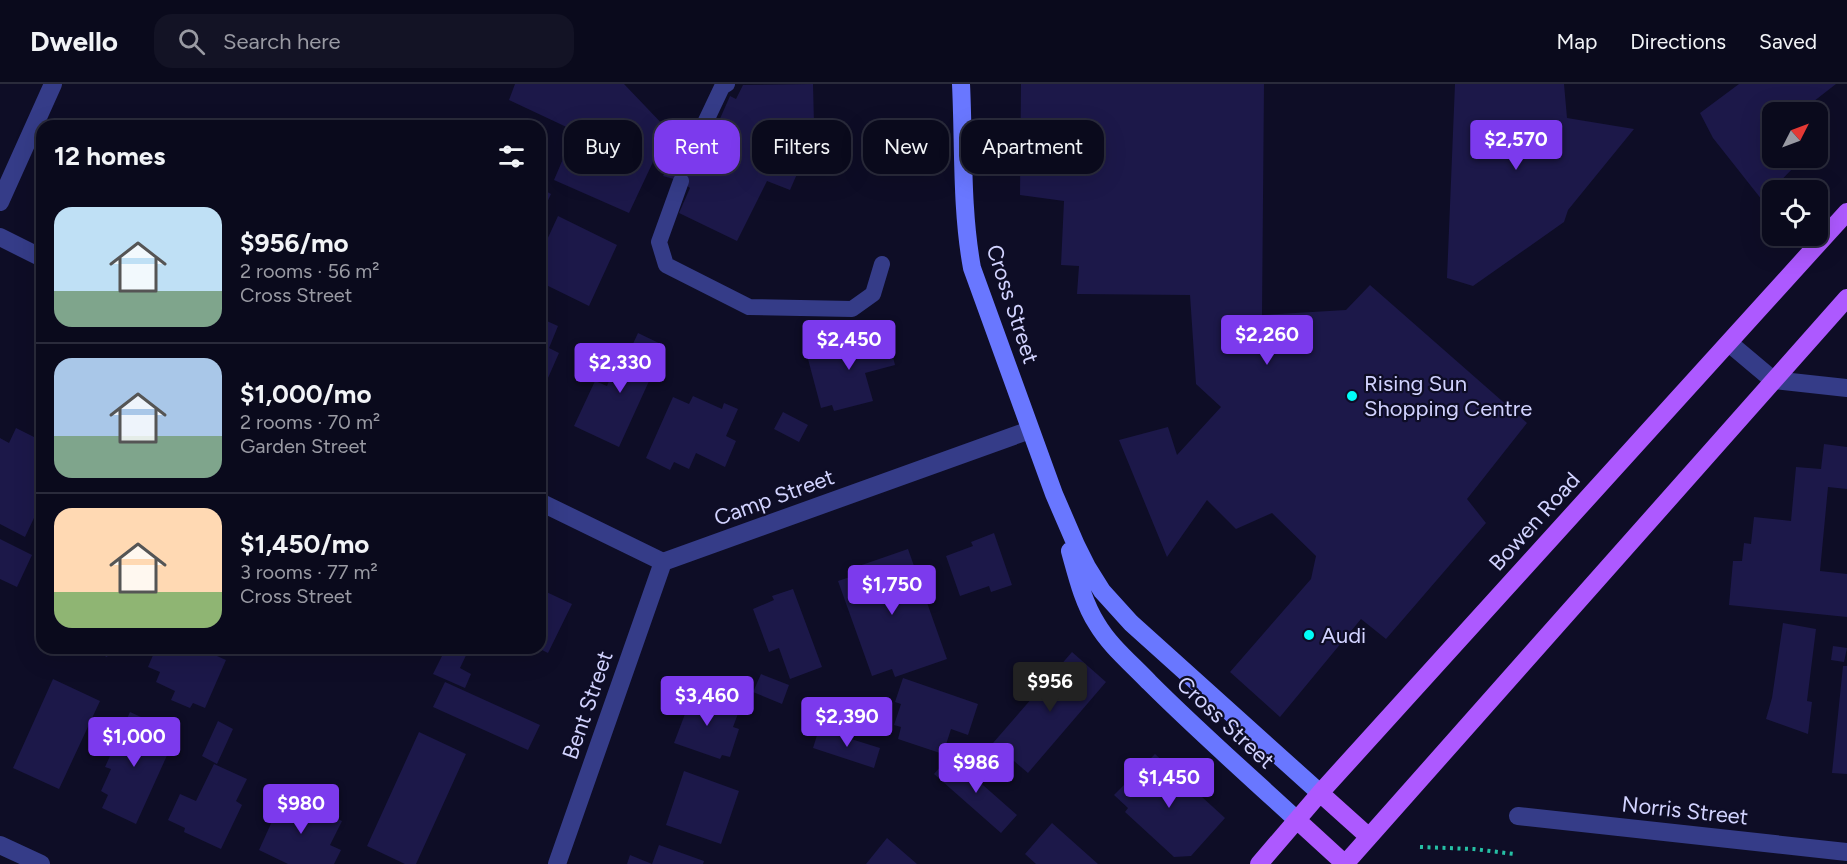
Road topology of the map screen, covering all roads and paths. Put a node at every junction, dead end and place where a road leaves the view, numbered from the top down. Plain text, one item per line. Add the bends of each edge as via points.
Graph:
1 (53, 84) edge
2 (727, 84) edge
3 (962, 84) edge
4 (37, 120) edge
5 (706, 120) edge
6 (36, 122) edge
7 (681, 181) dead end
8 (0, 202) edge
9 (1847, 212) edge
10 (0, 237) edge
11 (36, 255) edge
12 (882, 264) dead end
13 (1847, 298) edge
14 (1729, 343) junction
15 (1773, 380) junction
16 (1847, 388) edge
17 (1030, 430) junction
18 (1054, 494) junction
19 (546, 505) edge
20 (663, 562) junction
21 (1320, 793) junction
22 (1518, 816) dead end
23 (1297, 820) junction
24 (1369, 837) junction
25 (0, 845) edge
26 (1420, 847) dead end
27 (1847, 852) edge
28 (1514, 854) dead end
29 (40, 864) edge
30 (557, 864) edge
31 (1259, 864) edge
32 (1345, 864) edge

1 - 4 street
2 - 5 lane
3 - 17 main road, Cross Street via 966,221 972,268
6 - 8 street
7 - 12 lane via 659,242 666,265 749,307 852,309 873,294
9 - 14 main road, Bowen Road
10 - 11 street
13 - 15 main road
14 - 15 street
14 - 21 main road, Bowen Road
15 - 16 street
15 - 24 main road
17 - 18 main road, Cross Street
17 - 20 street, Camp Street
18 - 21 main road, Cross Street via 1087,567 1110,601
18 - 23 main road, Cross Street via 1084,599 1097,626 1181,714
19 - 20 street
20 - 30 street, Bent Street
21 - 23 main road, Bowen Road
21 - 24 main road
22 - 27 street, Norris Street
23 - 31 main road, Bowen Road
23 - 32 main road
24 - 32 main road
25 - 29 street
26 - 28 path

